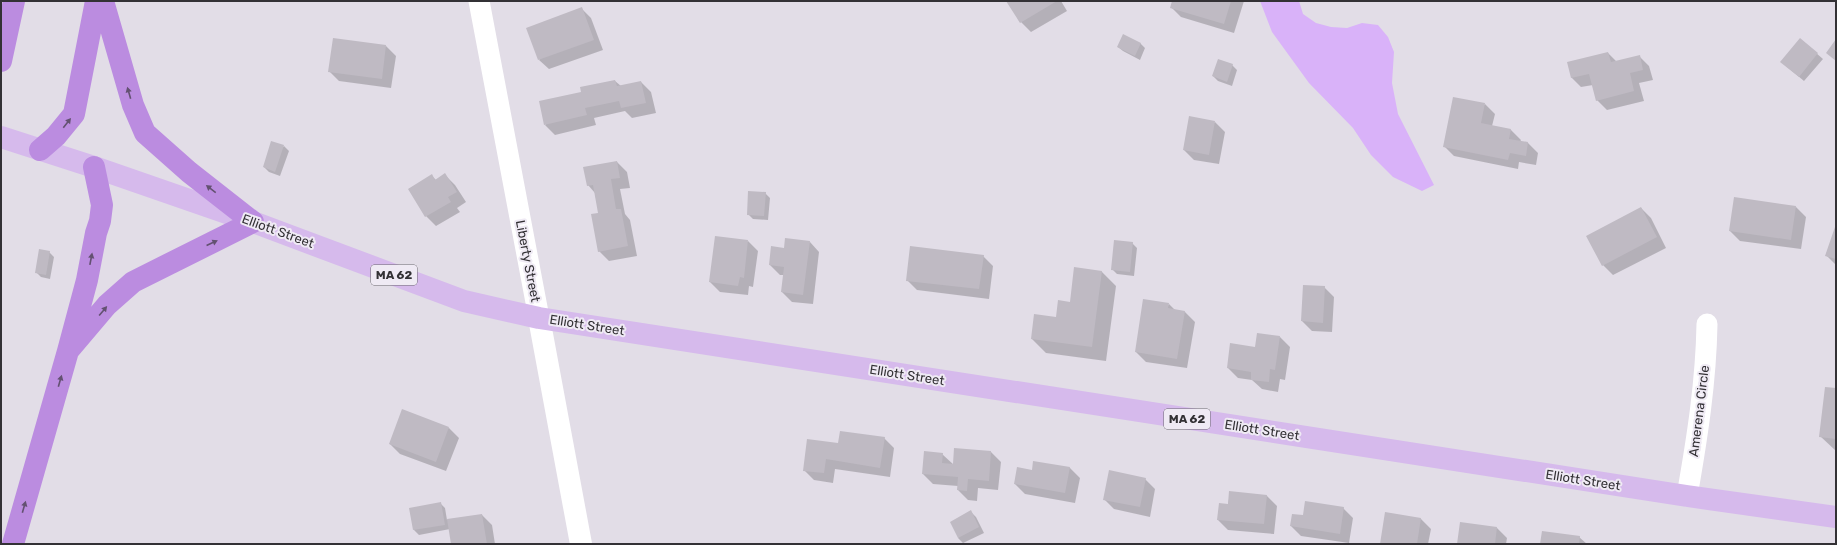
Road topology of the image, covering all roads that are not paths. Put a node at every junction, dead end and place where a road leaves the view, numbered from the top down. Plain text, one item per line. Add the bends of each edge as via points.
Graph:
1 (14, 1) edge
2 (96, 1) edge
3 (103, 1) edge
4 (479, 1) edge
5 (1, 61) edge
6 (1, 137) edge
7 (40, 150) junction
8 (94, 167) junction
9 (253, 222) junction
10 (539, 318) junction
11 (1707, 324) dead end
12 (68, 351) junction
13 (1686, 496) junction
14 (1836, 517) edge
15 (13, 544) edge
16 (581, 544) edge

1 - 5 highway
7 -> 2 highway via 56,136 74,114
9 -> 3 highway via 189,172 145,133 133,105
4 - 10 street, Liberty Street
6 - 7 main road, Elliott Street / MA 62
7 - 8 main road, Elliott Street / MA 62
8 - 9 main road, Elliott Street / MA 62
12 -> 8 highway via 87,280 102,205
9 - 10 main road, Elliott Street / MA 62 via 464,301
12 -> 9 highway via 107,305 133,282
10 - 13 main road, Elliott Street / MA 62
10 - 16 street, Liberty Street
11 - 13 street, Amerena Circle via 1699,429
15 -> 12 highway
13 - 14 main road, Elliott Street / MA 62

